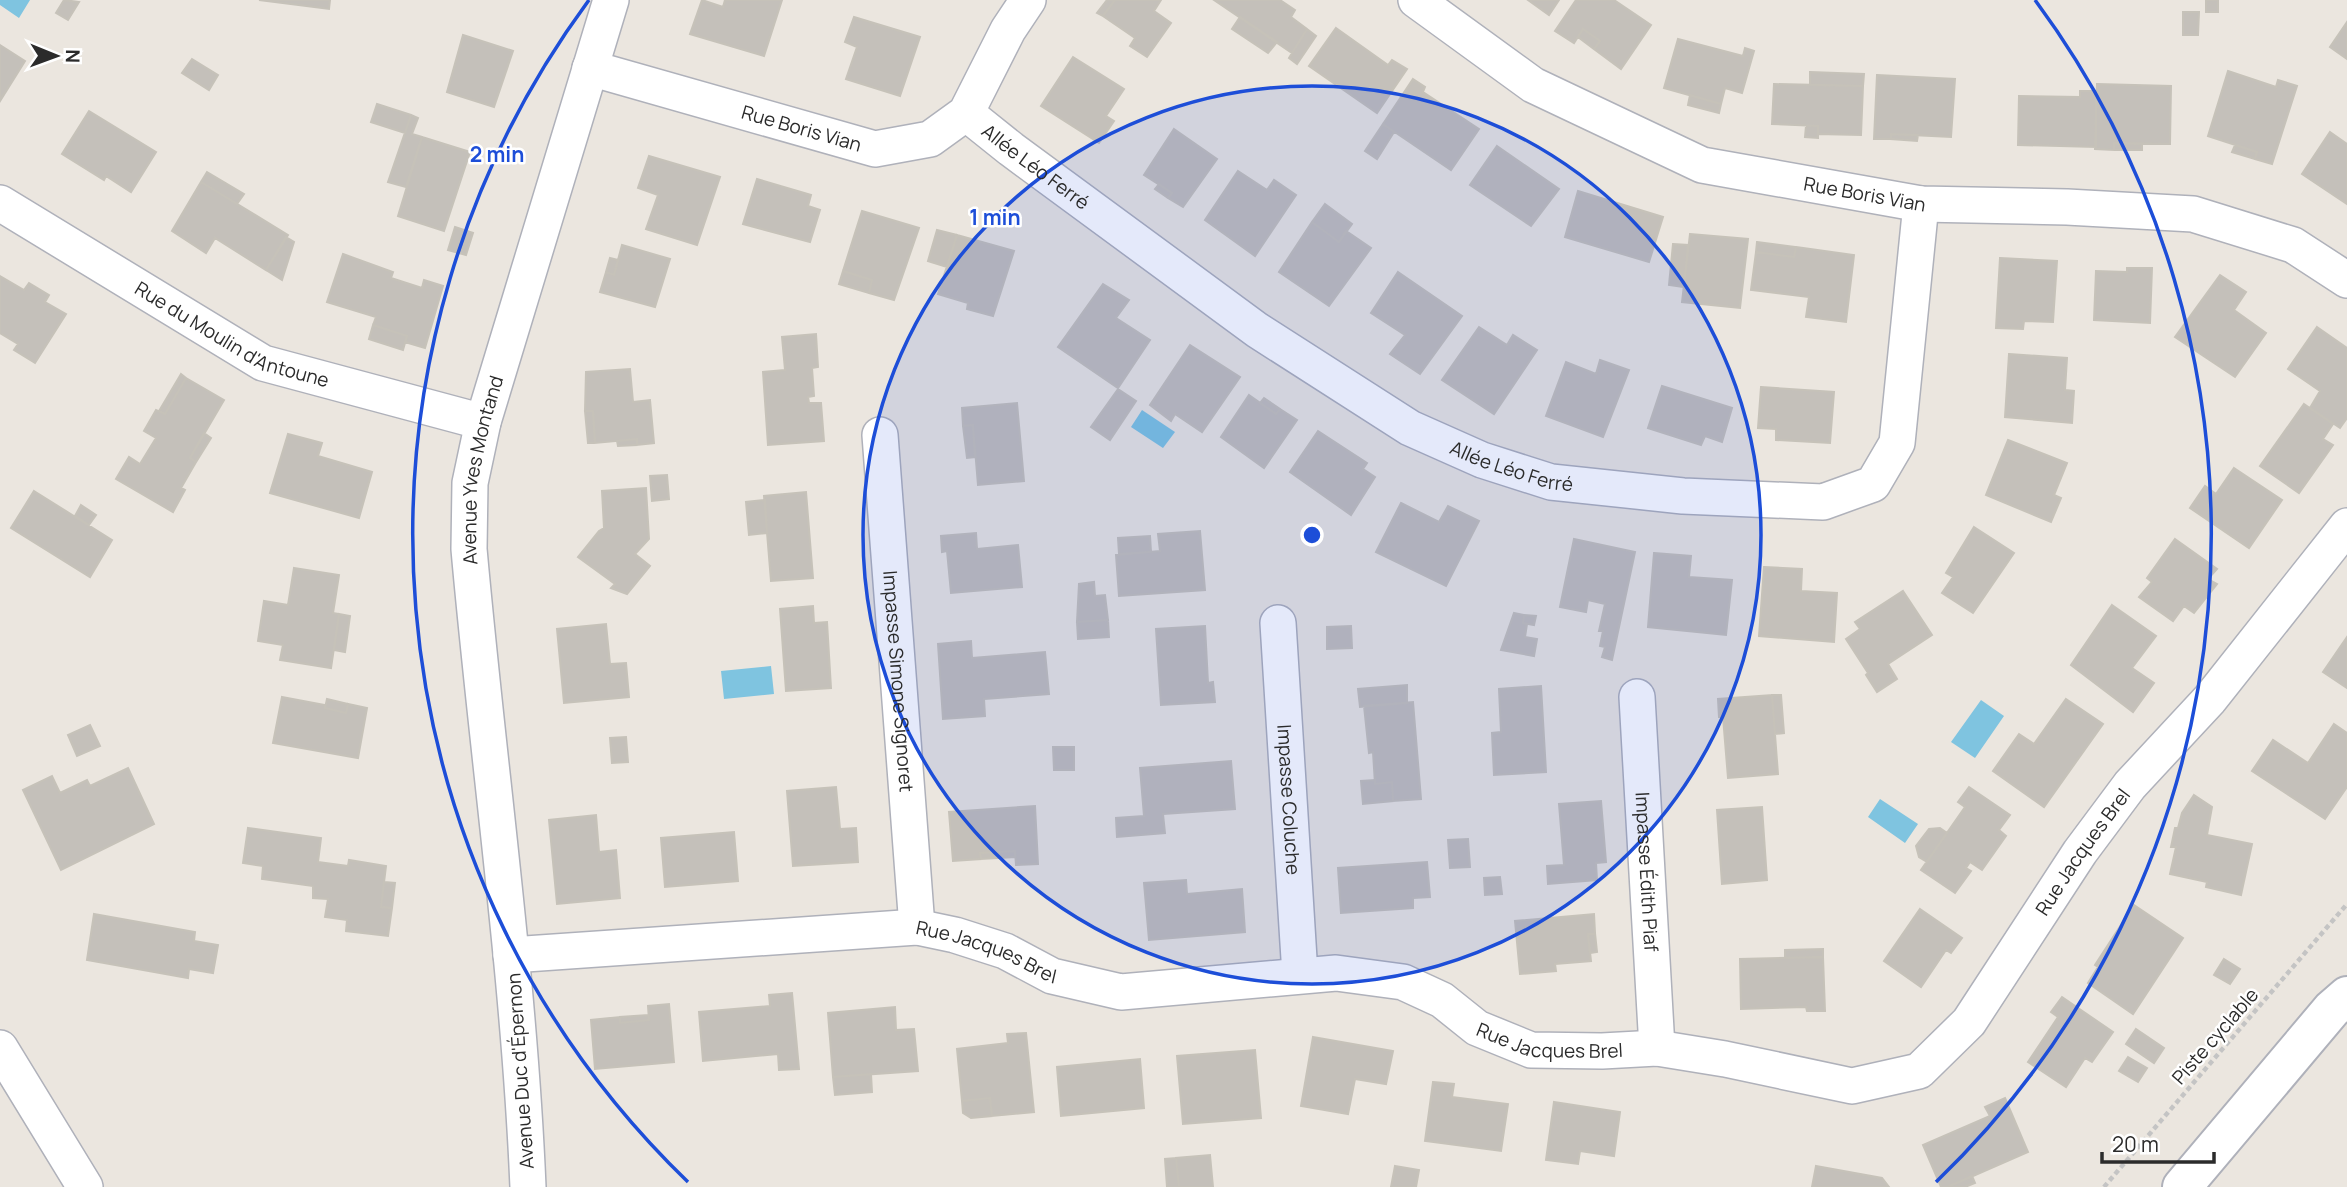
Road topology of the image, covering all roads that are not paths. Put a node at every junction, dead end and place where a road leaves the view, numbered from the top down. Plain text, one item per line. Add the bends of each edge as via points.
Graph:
1 (611, 0) edge
2 (1028, 0) edge
3 (1416, 0) edge
4 (590, 68) junction
5 (966, 113) junction
6 (0, 204) edge
7 (1921, 204) junction
8 (2347, 279) edge
9 (483, 422) junction
10 (880, 435) dead end
11 (2347, 526) edge
12 (1278, 623) dead end
13 (1637, 697) dead end
14 (917, 927) junction
15 (511, 955) junction
16 (1300, 975) junction
17 (2342, 996) edge
18 (0, 1048) edge
19 (1657, 1048) junction
20 (85, 1187) edge
21 (528, 1187) edge
22 (2182, 1187) edge

1 - 4 street, Avenue Yves Montand
2 - 5 street, Rue Boris Vian
3 - 7 street, Rue Boris Vian via 1533,85 1702,165
4 - 5 street, Rue Boris Vian via 875,149 930,139
4 - 9 street, Avenue Yves Montand
5 - 7 street, Allée Léo Ferré via 1257,330 1410,428 1482,460 1550,482 1683,496 1823,502 1873,484 1896,443
6 - 9 street, Rue du Moulin d'Antoune via 263,363
7 - 8 street, Rue Boris Vian via 2193,214 2293,245
9 - 15 street, Avenue Yves Montand via 470,483 469,549
10 - 14 street, Impasse Simone Signoret
11 - 19 street, Rue Jacques Brel via 2210,699 2130,785 2080,852 1969,1022 1919,1071 1852,1086
12 - 16 street, Impasse Coluche
13 - 19 street, Impasse Édith Piaf
14 - 15 street, Rue Jacques Brel
14 - 16 street, Rue Jacques Brel via 1005,951 1052,976 1121,992
15 - 21 street, Avenue Duc d'Épernon
16 - 19 street, Rue Jacques Brel via 1336,973 1403,982 1442,1000 1477,1028 1531,1050
17 - 22 street
18 - 20 street

